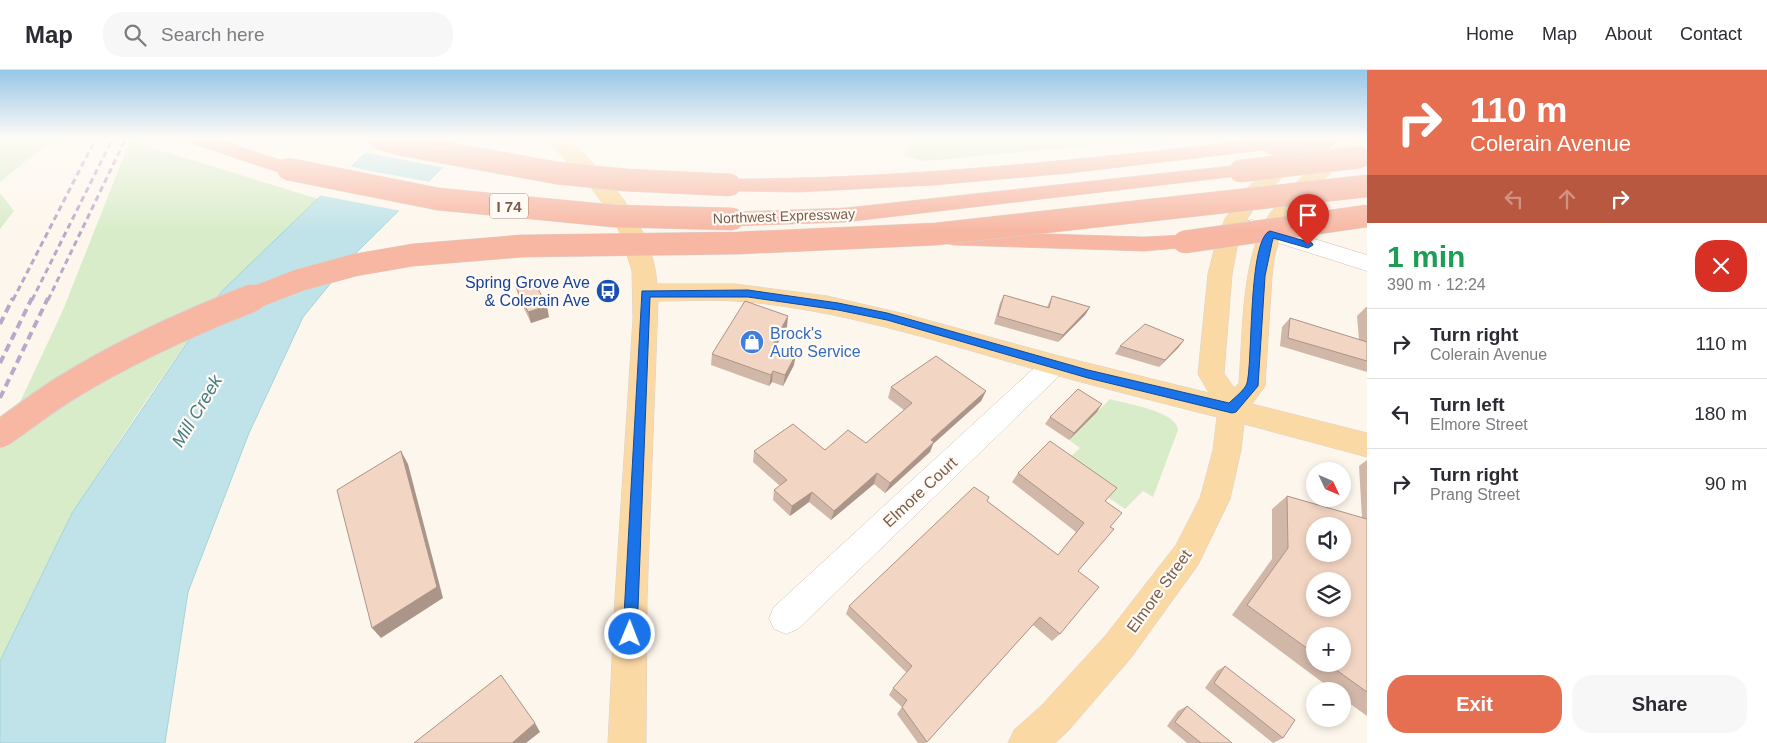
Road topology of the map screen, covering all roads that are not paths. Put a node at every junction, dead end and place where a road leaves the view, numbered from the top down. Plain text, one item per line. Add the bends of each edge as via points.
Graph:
1 (290, 169) edge
2 (542, 169) edge
3 (588, 169) edge
4 (1029, 169) edge
5 (1250, 169) edge
6 (1278, 169) edge
7 (1334, 169) edge
8 (1367, 186) edge
9 (1367, 216) edge
10 (733, 219) junction
11 (1235, 221) junction
12 (1271, 233) junction
13 (1367, 263) edge
14 (646, 293) junction
15 (1054, 365) junction
16 (1232, 408) junction
17 (0, 434) edge
18 (1367, 445) edge
19 (786, 618) dead end
20 (627, 743) edge
21 (1027, 743) edge

1 - 10 highway, Northwest Expressway / I 74, bridge via 438,199 614,216
2 - 4 highway, Northwest Expressway, bridge via 626,180 783,186 867,184
3 - 14 main road via 631,234 645,272
5 - 10 highway, Northwest Expressway / I 74, bridge via 845,215
6 - 11 main road via 1250,198
7 - 12 main road via 1297,194
8 - 17 highway, bridge via 936,234 739,243 522,246 413,255 355,265 300,280 206,316 144,345 66,388
9 - 10 highway, bridge via 1184,242 1144,244 793,233
11 - 12 street
11 - 16 main road via 1220,274 1212,374
12 - 13 street
12 - 16 main road via 1260,276 1252,386
14 - 15 main road via 748,293 838,306 887,316
14 - 20 main road
15 - 16 main road
15 - 19 street, Elmore Court
16 - 18 main road
16 - 21 main road, Elmore Street via 1227,450 1215,499 1187,555 1118,647 1055,718

